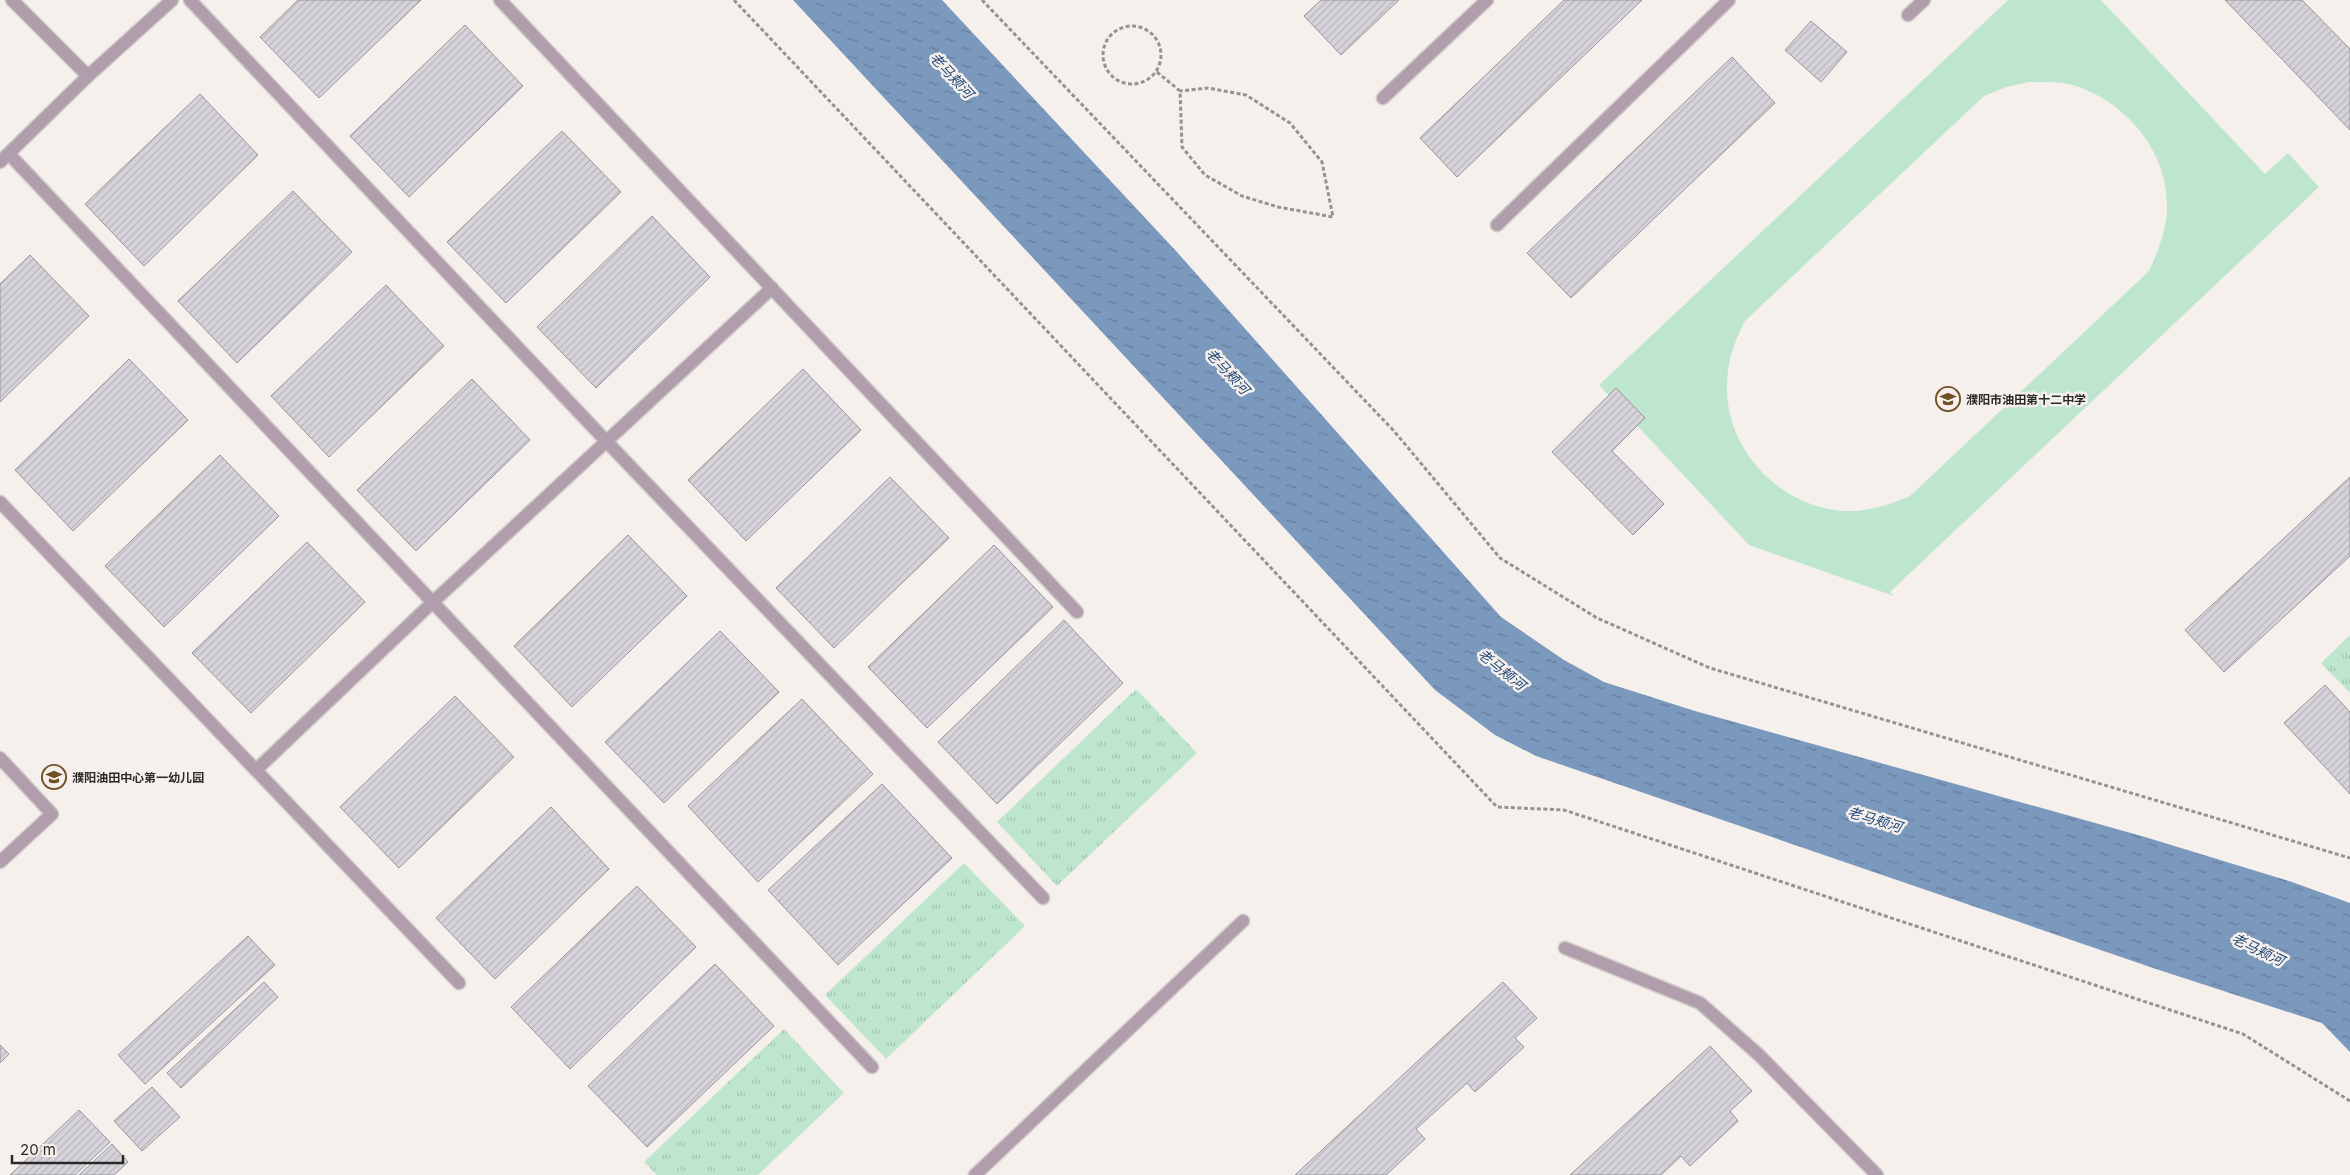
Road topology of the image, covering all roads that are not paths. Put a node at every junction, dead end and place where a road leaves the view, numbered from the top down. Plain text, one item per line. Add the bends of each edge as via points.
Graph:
1 (12, 0) edge
2 (172, 0) edge
3 (190, 0) edge
4 (500, 0) edge
5 (1487, 0) edge
6 (1729, 0) edge
7 (1924, 0) edge
8 (1908, 15) dead end
9 (88, 76) junction
10 (1383, 98) dead end
11 (4, 158) edge
12 (1497, 225) dead end
13 (772, 288) junction
14 (607, 442) junction
15 (0, 502) edge
16 (434, 601) junction
17 (1077, 612) dead end
18 (0, 758) edge
19 (256, 770) junction
20 (0, 862) edge
21 (1043, 898) dead end
22 (1243, 921) dead end
23 (1566, 948) dead end
24 (460, 983) dead end
25 (872, 1067) dead end
26 (975, 1175) edge
27 (1877, 1175) edge

1 - 9 street
2 - 9 street
3 - 14 street
4 - 13 street
5 - 10 street
6 - 12 street
7 - 8 street
9 - 11 street
11 - 16 street
13 - 14 street
13 - 17 street
14 - 16 street
14 - 21 street
15 - 19 street
16 - 19 street
16 - 25 street
18 - 20 street via 52,814
19 - 24 street
22 - 26 street
23 - 27 street via 1700,1003 1760,1055

